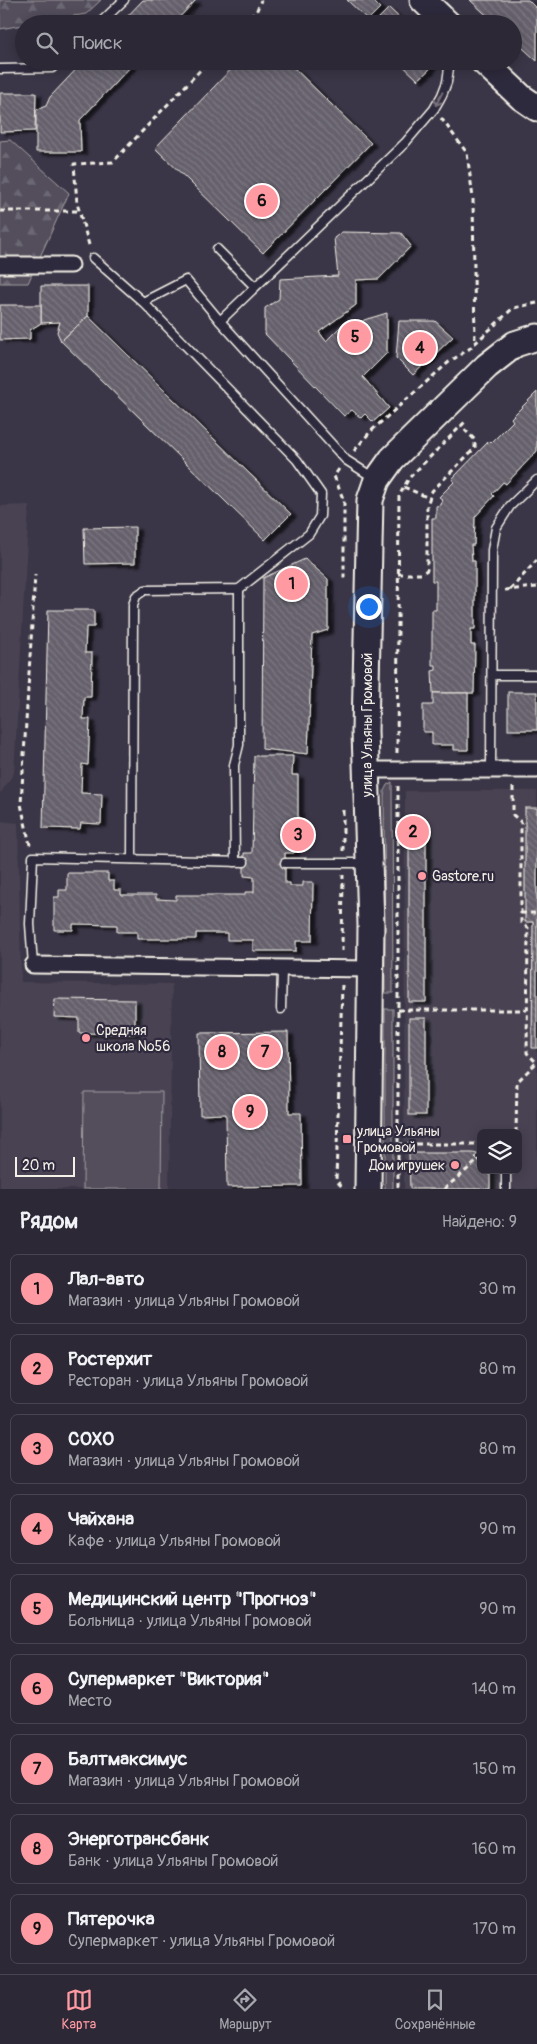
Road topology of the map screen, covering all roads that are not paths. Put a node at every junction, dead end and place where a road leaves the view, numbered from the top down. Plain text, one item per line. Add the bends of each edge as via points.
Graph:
1 (124, 0) edge
2 (423, 0) edge
3 (108, 15) edge
4 (438, 15) edge
5 (0, 69) edge
6 (15, 69) edge
7 (448, 70) edge
8 (492, 70) edge
9 (537, 108) edge
10 (217, 249) dead end
11 (93, 258) road end
12 (0, 265) edge
13 (71, 265) dead end
14 (255, 287) junction
15 (143, 302) junction
16 (220, 321) junction
17 (537, 337) edge
18 (377, 480) junction
19 (537, 480) edge
20 (239, 589) junction
21 (492, 675) junction
22 (537, 675) edge
23 (367, 770) junction
24 (492, 770) junction
25 (537, 770) edge
26 (132, 859) junction
27 (234, 862) junction
28 (244, 862) dead end
29 (285, 863) dead end
30 (370, 863) junction
31 (33, 965) joint
32 (282, 969) junction
33 (370, 969) junction
34 (281, 1009) dead end
35 (506, 1174) edge
36 (368, 1189) edge
37 (506, 1189) edge

1 - 3 lane
2 - 4 main road
5 - 6 lane
7 -> 14 lane via 434,109 415,131
8 - 9 main road
10 - 14 lane
11 - 15 lane
12 - 13 street
14 - 16 lane
15 - 16 lane via 186,280
15 - 20 lane via 297,460 321,494 320,516 309,534
16 - 18 lane via 346,460
17 - 18 main road, улица Ульяны Громовой via 515,344 487,366 392,459
18 - 23 main road, улица Ульяны Громовой via 370,500
19 - 21 lane via 510,506 496,528 492,550
20 - 26 lane via 145,590 136,596 133,605
20 - 27 lane via 239,745 234,765
21 - 22 lane
21 - 24 lane
23 - 24 street
23 - 30 main road, улица Ульяны Громовой
24 - 25 street
26 - 27 lane
26 - 31 lane via 33,857 30,924
27 - 28 lane
29 - 30 lane
30 - 33 main road, улица Ульяны Громовой
31 - 32 street
32 - 33 street
32 - 34 lane
33 - 36 main road, улица Ульяны Громовой
35 - 37 lane

